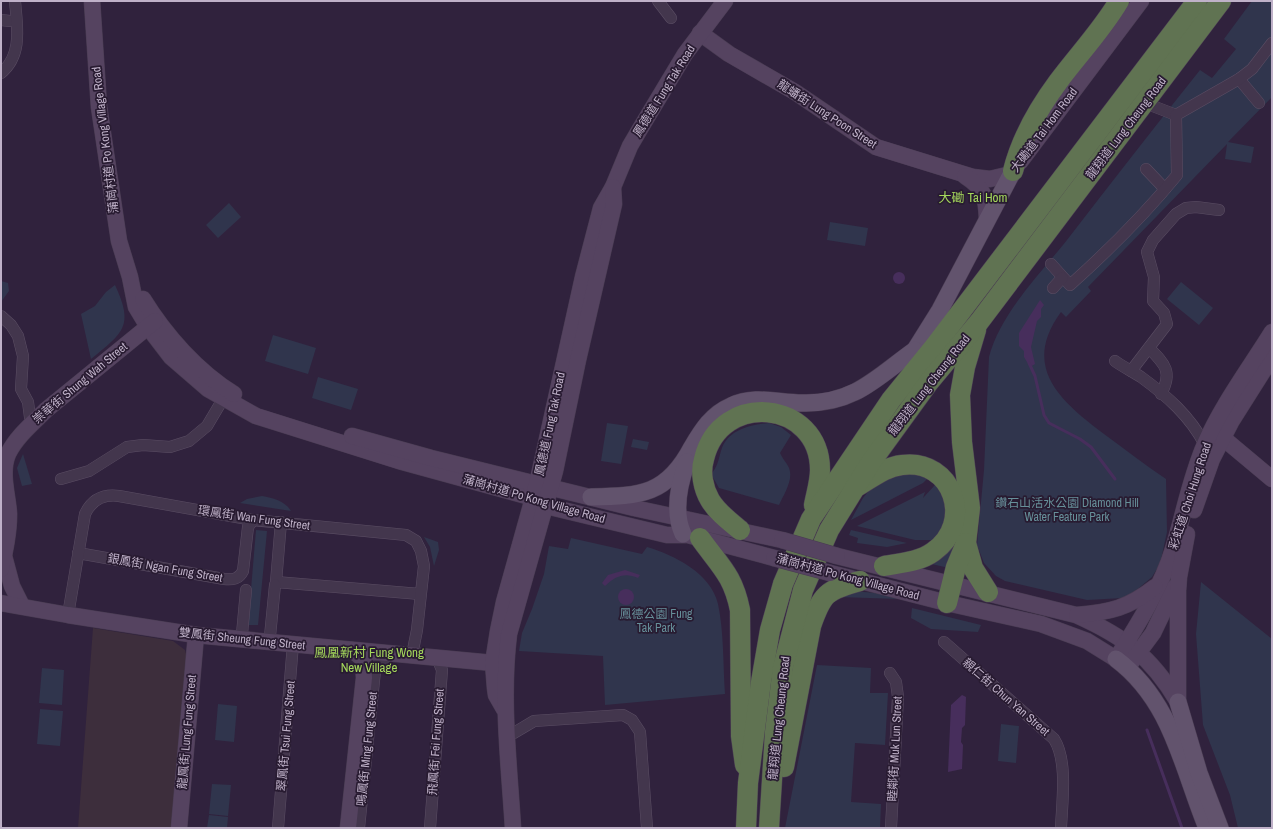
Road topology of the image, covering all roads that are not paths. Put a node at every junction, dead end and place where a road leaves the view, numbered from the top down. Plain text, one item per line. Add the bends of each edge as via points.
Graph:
1 (15, 1) edge
2 (92, 1) edge
3 (658, 1) edge
4 (725, 1) edge
5 (1118, 1) edge
6 (1141, 1) edge
7 (1197, 1) edge
8 (1220, 1) edge
9 (671, 18) dead end
10 (700, 34) junction
11 (1272, 43) edge
12 (1, 73) edge
13 (1239, 79) junction
14 (1145, 103) junction
15 (1259, 103) dead end
16 (1176, 115) junction
17 (1146, 169) dead end
18 (1012, 172) junction
19 (964, 175) junction
20 (1165, 189) junction
21 (1219, 210) dead end
22 (987, 219) junction
23 (1051, 264) dead end
24 (1062, 278) junction
25 (1053, 288) dead end
26 (1, 316) edge
27 (979, 322) junction
28 (152, 323) junction
29 (1272, 332) edge
30 (1149, 348) junction
31 (915, 350) junction
32 (1272, 357) edge
33 (1115, 361) dead end
34 (1131, 370) junction
35 (909, 376) junction
36 (1161, 394) junction
37 (223, 400) junction
38 (28, 402) junction
39 (46, 410) junction
40 (31, 425) junction
41 (1223, 438) junction
42 (1205, 445) junction
43 (689, 454) junction
44 (61, 479) dead end
45 (1272, 479) edge
46 (858, 486) junction
47 (542, 494) junction
48 (591, 497) junction
49 (678, 518) junction
50 (811, 519) junction
51 (252, 520) junction
52 (281, 522) junction
53 (740, 530) junction
54 (692, 536) junction
55 (966, 543) junction
56 (78, 553) junction
57 (2, 562) edge
58 (884, 566) junction
59 (1179, 577) junction
60 (831, 581) junction
61 (860, 581) joint
62 (276, 583) junction
63 (952, 584) junction
64 (1158, 585) junction
65 (246, 590) dead end
66 (988, 592) junction
67 (420, 594) junction
68 (1, 602) edge
69 (947, 603) junction
70 (22, 606) junction
71 (68, 615) junction
72 (1076, 615) junction
73 (242, 634) dead end
74 (196, 635) junction
75 (270, 636) dead end
76 (944, 642) dead end
77 (1127, 642) junction
78 (293, 644) junction
79 (352, 650) junction
80 (1140, 653) junction
81 (391, 654) junction
82 (412, 655) junction
83 (437, 658) junction
84 (1122, 663) junction
85 (499, 667) junction
86 (890, 673) dead end
87 (364, 678) junction
88 (1178, 702) junction
89 (507, 737) junction
90 (748, 783) junction
91 (769, 821) edge
92 (179, 828) edge
93 (278, 828) edge
94 (348, 828) edge
95 (359, 828) edge
96 (430, 828) edge
97 (513, 828) edge
98 (647, 828) edge
99 (746, 828) edge
100 (891, 828) edge
101 (1061, 828) edge
102 (1207, 828) edge
103 (1220, 828) edge

1 - 12 street via 16,53 11,64
2 - 28 main road, 蒲崗村道 Po Kong Village Road via 99,107 115,222 130,277
3 - 9 street
4 - 10 main road, 鳳德道 Fung Tak Road
5 - 18 highway via 1106,21 1058,82 1025,136
6 - 18 main road, 大磡道 Tai Hom Road
7 - 35 highway, 龍翔道 Lung Cheung Road via 931,351
8 - 14 highway, 龍翔道 Lung Cheung Road
10 - 19 main road, 龍蟠街 Lung Poon Street via 728,54 795,92 876,148
10 - 47 main road, 鳳德道 Fung Tak Road via 685,54 630,146 601,208 583,277
11 - 13 street via 1252,69
13 - 15 street
13 - 16 street
14 - 16 street
14 - 27 highway, 龍翔道 Lung Cheung Road
16 - 20 street via 1177,175
17 - 20 street
18 - 19 main road, 龍蟠街 Lung Poon Street via 990,179
18 - 22 main road, 大磡道 Tai Hom Road
19 - 22 main road, 龍蟠街 Lung Poon Street via 983,192
20 - 24 street via 1070,285
21 - 30 street via 1196,207 1180,211 1150,244 1148,257 1154,277 1153,301 1167,320 1165,329
22 - 31 main road, 大磡道 Tai Hom Road via 940,310
23 - 24 street
24 - 25 street
26 - 38 street via 18,336 23,356 22,389
27 - 46 highway, 龍翔道 Lung Cheung Road via 929,382 871,462
27 - 55 highway via 965,367 960,395 962,442 970,508
28 - 37 main road, 蒲崗村道 Po Kong Village Road via 160,344 183,369
28 - 39 main road, 崇華街 Shung Wah Street
28 - 47 main road, 蒲崗村道 Po Kong Village Road via 176,342 213,379 234,394 267,410
29 - 42 main road, 彩虹道 Choi Hung Road via 1215,424
30 - 34 street
30 - 36 street via 1167,371 1167,380
31 - 35 main road, 大磡道 Tai Hom Road
31 - 43 main road via 877,380 845,396 807,403 759,399 730,406 709,422
32 - 41 main road, 彩虹道 Choi Hung Road
33 - 34 street
34 - 36 street
35 - 50 highway, 龍翔道 Lung Cheung Road
36 - 42 street via 1191,421
37 - 44 street via 207,426 189,441 170,447 127,447 89,472
37 - 47 main road, 蒲崗村道 Po Kong Village Road via 274,423 398,461
38 - 39 street
38 - 40 street
39 - 40 main road, 崇華街 Shung Wah Street
40 - 57 main road, 崇華街 Shung Wah Street via 8,454 5,463 4,476 9,514
41 - 42 main road via 1216,438
41 - 45 main road
41 - 59 main road, 彩虹道 Choi Hung Road via 1212,459 1194,510
42 - 64 main road, 彩虹道 Choi Hung Road via 1173,549
43 - 48 main road via 674,474 649,492
43 - 49 main road via 682,475
46 - 58 highway via 888,468 915,465 929,469 939,476 953,496 954,521 951,532 943,544 931,554 917,560
46 - 91 highway, 龍翔道 Lung Cheung Road via 829,530 804,590 790,637 779,700
47 - 48 main road, 蒲崗村道 Po Kong Village Road
47 - 54 main road, 蒲崗村道 Po Kong Village Road via 667,535
47 - 85 main road, 鳳德道 Fung Tak Road via 504,602
48 - 49 main road, 蒲崗村道 Po Kong Village Road
49 - 53 main road, 蒲崗村道 Po Kong Village Road via 724,529
49 - 54 main road
50 - 53 highway via 820,477 820,462 815,445 801,426 788,417 771,412 754,412 734,418 721,427 711,438 703,462 704,485 710,499 718,511
50 - 90 highway, 龍翔道 Lung Cheung Road via 783,584 770,630
51 - 52 street, 環鳳街 Wan Fung Street
51 - 56 street, 環鳳街 Wan Fung Street via 120,496 105,496 95,501 85,514
51 - 56 street, 銀鳳街 Ngan Fung Street via 248,527 244,566 241,574 234,579
52 - 62 street
52 - 67 street, 環鳳街 Wan Fung Street via 406,535 416,541 421,551 424,566
53 - 58 main road, 蒲崗村道 Po Kong Village Road, bridge
54 - 60 main road, 蒲崗村道 Po Kong Village Road, bridge via 774,558
54 - 90 highway via 725,570 736,592 740,610 741,736
55 - 63 highway via 959,557
55 - 66 highway via 973,568
56 - 71 street, 環鳳街 Wan Fung Street
57 - 70 main road
58 - 63 main road, 蒲崗村道 Po Kong Village Road
59 - 80 main road, 彩虹道 Choi Hung Road via 1153,633
59 - 88 main road, 彩虹道 Choi Hung Road
60 - 61 highway
60 - 91 highway via 810,626 785,764
61 - 69 main road, 蒲崗村道 Po Kong Village Road
62 - 67 street
62 - 75 street
63 - 66 main road, 蒲崗村道 Po Kong Village Road
63 - 69 highway
64 - 72 main road via 1137,600 1109,612
64 - 77 main road, 彩虹道 Choi Hung Road
65 - 73 street
66 - 72 main road, 蒲崗村道 Po Kong Village Road
67 - 82 street, 環鳳街 Wan Fung Street via 418,630
68 - 70 main road, 雙鳳街 Sheung Fung Street
69 - 84 main road, 蒲崗村道 Po Kong Village Road via 1042,624 1066,632 1087,641
70 - 71 main road, 雙鳳街 Sheung Fung Street
71 - 74 main road, 雙鳳街 Sheung Fung Street
72 - 77 main road, 蒲崗村道 Po Kong Village Road via 1112,631
74 - 78 main road, 雙鳳街 Sheung Fung Street
74 - 92 main road, 龍鳳街 Lung Fung Street
76 - 101 street, 親仁街 Chun Yan Street via 1058,744 1062,761
77 - 80 main road, 彩虹道 Choi Hung Road
77 - 84 main road, 彩虹道 Choi Hung Road
78 - 79 main road, 雙鳳街 Sheung Fung Street
78 - 93 street, 翠鳳街 Tsui Fung Street
79 - 81 main road, 雙鳳街 Sheung Fung Street
79 - 87 main road via 363,659
80 - 84 main road, 彩虹道 Choi Hung Road
80 - 88 main road, 彩虹道 Choi Hung Road via 1156,670
81 - 82 main road, 雙鳳街 Sheung Fung Street
81 - 87 main road via 375,660
81 - 95 street, 鳴鳳街 Ming Fung Street via 379,663 375,671
82 - 83 main road, 雙鳳街 Sheung Fung Street
83 - 85 main road, 雙鳳街 Sheung Fung Street
83 - 96 street, 飛鳳街 Fei Fung Street via 442,670
84 - 102 main road via 1148,690 1166,717
85 - 89 main road, 鳳德道 Fung Tak Road
86 - 100 street, 睦鄰街 Muk Lun Street via 896,682 898,697
87 - 94 main road, 鳴鳳街 Ming Fung Street
88 - 103 main road, 彩虹道 Choi Hung Road via 1199,773
89 - 97 main road, 鳳德道 Fung Tak Road
89 - 98 street via 534,721 623,715 632,720 640,732
90 - 99 highway, 龍翔道 Lung Cheung Road

